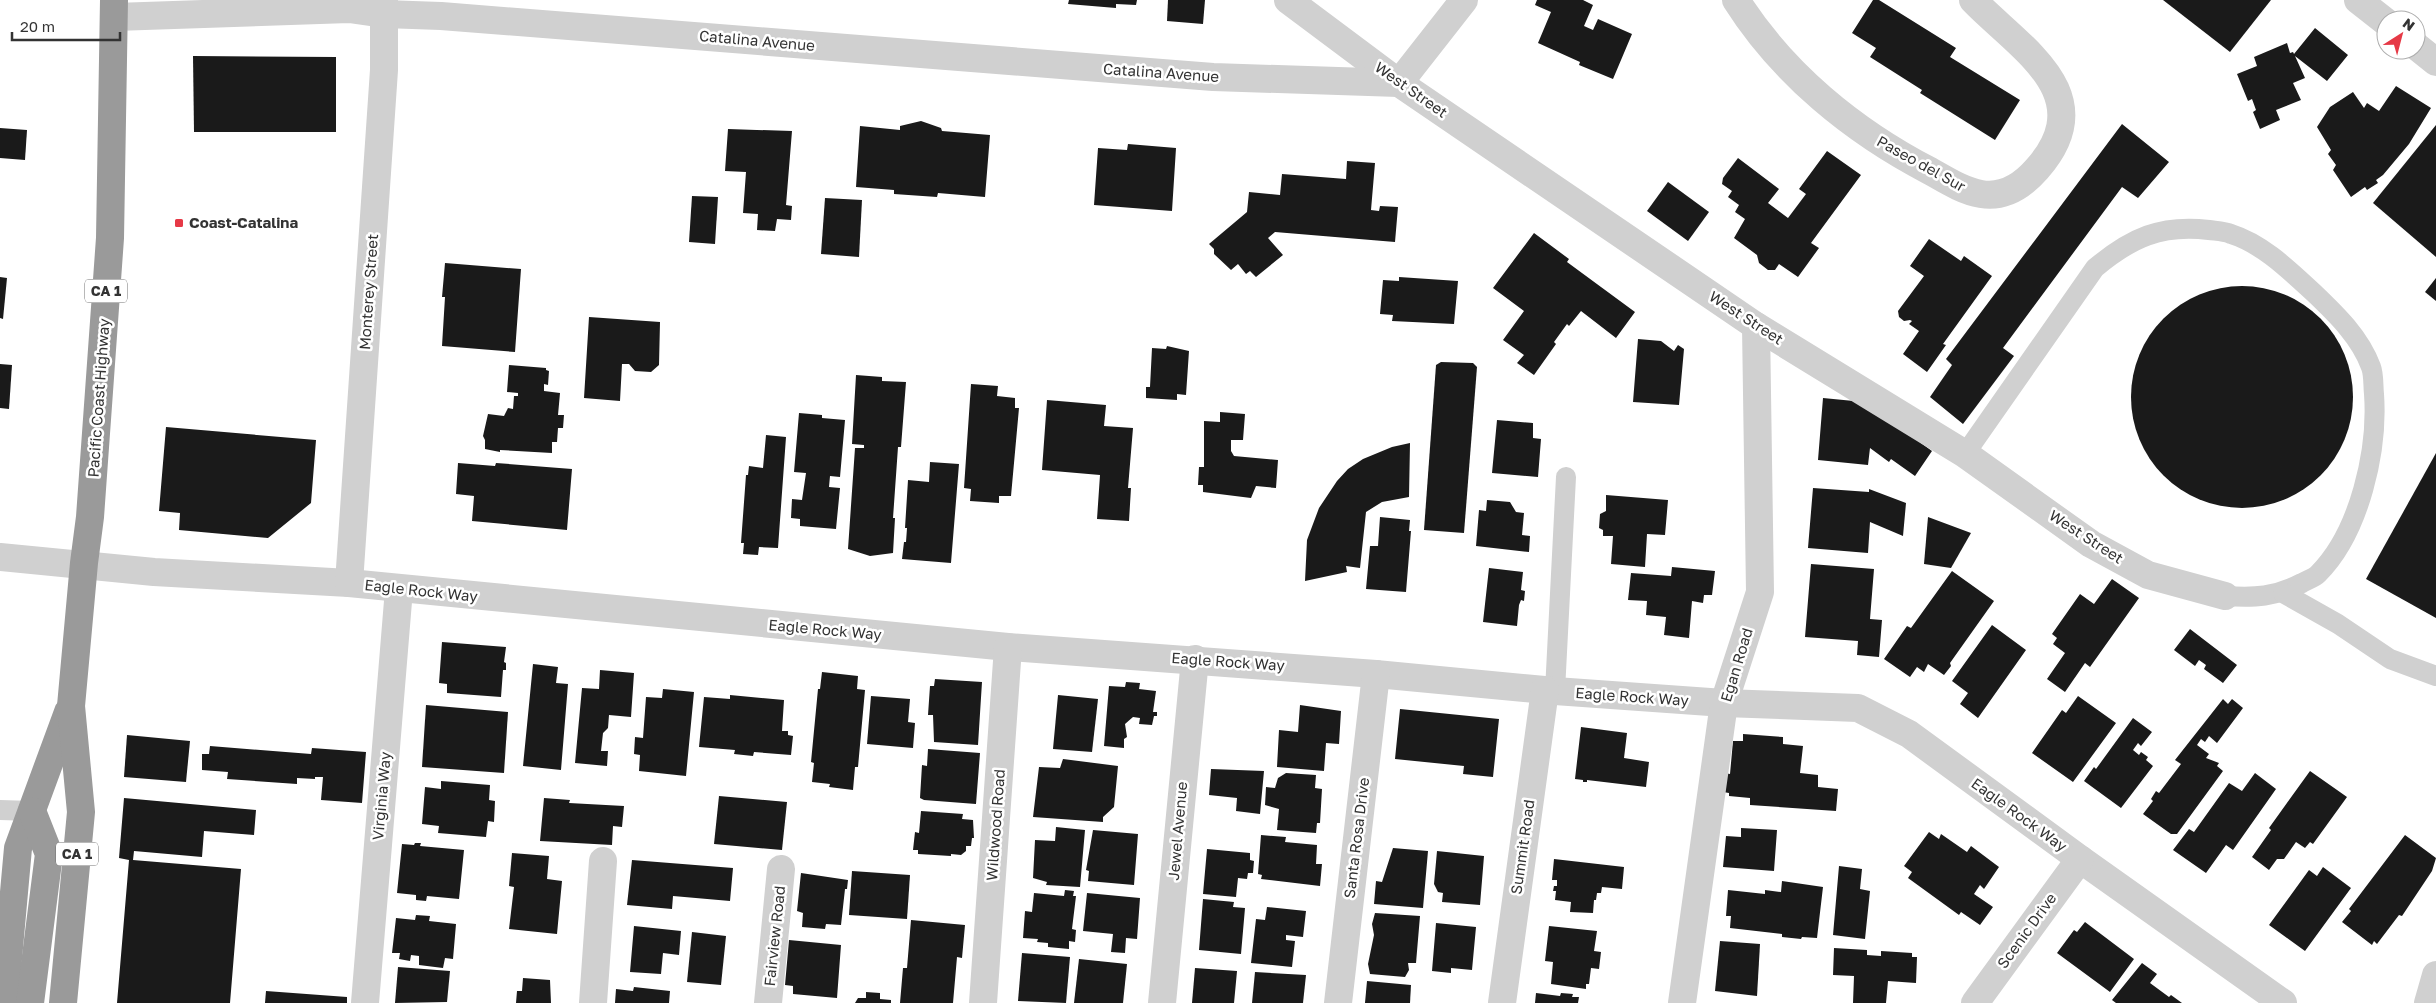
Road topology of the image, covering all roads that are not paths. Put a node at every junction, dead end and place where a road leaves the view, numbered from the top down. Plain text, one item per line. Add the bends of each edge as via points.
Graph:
1 (1288, 0) edge
2 (1464, 0) edge
3 (1736, 0) edge
4 (1974, 0) edge
5 (2358, 0) edge
6 (384, 7) edge
7 (115, 9) edge
8 (2376, 14) edge
9 (2426, 54) edge
10 (2436, 62) edge
11 (1399, 83) junction
12 (1756, 326) junction
13 (1965, 454) junction
14 (1566, 477) dead end
15 (0, 557) edge
16 (84, 563) junction
17 (349, 583) junction
18 (400, 589) junction
19 (2282, 593) junction
20 (2225, 596) joint
21 (1008, 647) junction
22 (1195, 659) junction
23 (1376, 674) junction
24 (2436, 676) edge
25 (1550, 691) junction
26 (1724, 703) junction
27 (70, 706) junction
28 (0, 810) edge
29 (32, 811) junction
30 (2080, 859) junction
31 (603, 861) dead end
32 (781, 869) dead end
33 (2436, 975) edge
34 (4, 1003) edge
35 (30, 1003) edge
36 (63, 1003) edge
37 (365, 1003) edge
38 (594, 1003) edge
39 (768, 1003) edge
40 (984, 1003) edge
41 (1162, 1003) edge
42 (1338, 1003) edge
43 (1502, 1003) edge
44 (1682, 1003) edge
45 (1975, 1003) edge
46 (2283, 1003) edge
47 (2428, 1003) edge

1 - 11 street, West Street
2 - 11 street
3 - 4 street, Paseo del Sur via 1806,84 1852,124 1966,190 1996,194 2025,181 2044,161 2058,136 2060,108 2046,69
5 - 8 street
6 - 7 street, Catalina Avenue via 196,16
6 - 11 street, Catalina Avenue via 441,16 1213,77
6 - 17 street, Monterey Street via 384,70
7 - 16 highway, Pacific Coast Highway / CA 1 via 110,238
9 - 10 street
11 - 12 street, West Street
12 - 13 street, West Street
12 - 26 street, Egan Road via 1760,592
13 - 19 lane via 2095,268 2119,248 2170,228 2231,234 2260,248 2331,309 2358,341 2372,369 2373,448 2356,516 2318,574
13 - 20 street, West Street via 2091,544 2148,575
14 - 25 lane
15 - 16 street, Eagle Rock Way
16 - 17 street, Eagle Rock Way via 154,572
16 - 27 highway, Pacific Coast Highway / CA 1
17 - 18 street, Eagle Rock Way
18 - 21 street, Eagle Rock Way
18 - 37 street, Virginia Way
19 - 20 lane via 2249,598
19 - 24 lane via 2338,624 2390,659
21 - 22 street, Eagle Rock Way
21 - 40 street, Wildwood Road
22 - 23 street, Eagle Rock Way
22 - 41 street, Jewel Avenue
23 - 25 street, Eagle Rock Way
23 - 42 street, Santa Rosa Drive
25 - 26 street, Eagle Rock Way
25 - 43 street, Summit Road
26 - 30 street, Eagle Rock Way via 1858,708 1909,734
26 - 44 street, Egan Road
27 - 29 highway, Pacific Coast Highway / CA 1
27 - 36 highway, Pacific Coast Highway / CA 1 via 81,812
28 - 29 lane
29 - 34 highway, Pacific Coast Highway / CA 1 via 18,848
29 - 35 highway via 48,854
30 - 45 street, Scenic Drive
30 - 46 street, Eagle Rock Way
31 - 38 street
32 - 39 street, Fairview Road
33 - 47 street

